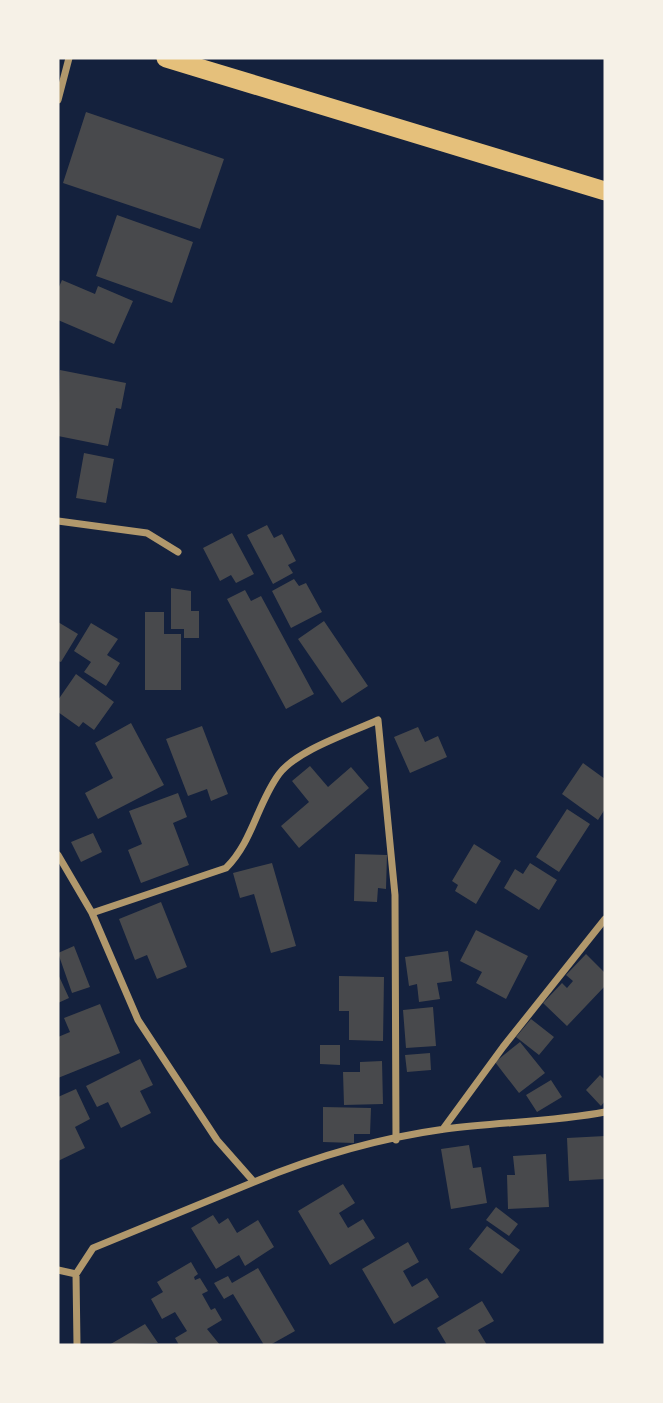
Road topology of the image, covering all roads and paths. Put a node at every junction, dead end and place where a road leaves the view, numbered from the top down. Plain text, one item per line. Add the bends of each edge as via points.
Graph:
1 (69, 58) edge
2 (173, 59) edge
3 (58, 100) edge
4 (605, 191) edge
5 (58, 521) edge
6 (178, 552) dead end
7 (58, 855) edge
8 (92, 913) junction
9 (605, 919) edge
10 (605, 1112) edge
11 (443, 1129) junction
12 (396, 1140) junction
13 (254, 1182) junction
14 (58, 1270) edge
15 (76, 1274) junction
16 (77, 1345) edge

1 - 3 street
2 - 4 highway
5 - 6 street via 147,533
7 - 8 street
8 - 12 street via 226,868 239,855 280,772 294,760 378,720 395,895
8 - 13 street via 138,1020 217,1140
9 - 11 street
10 - 11 street
11 - 12 street
12 - 13 street via 327,1156
13 - 15 street via 93,1248
14 - 15 street
15 - 16 street

